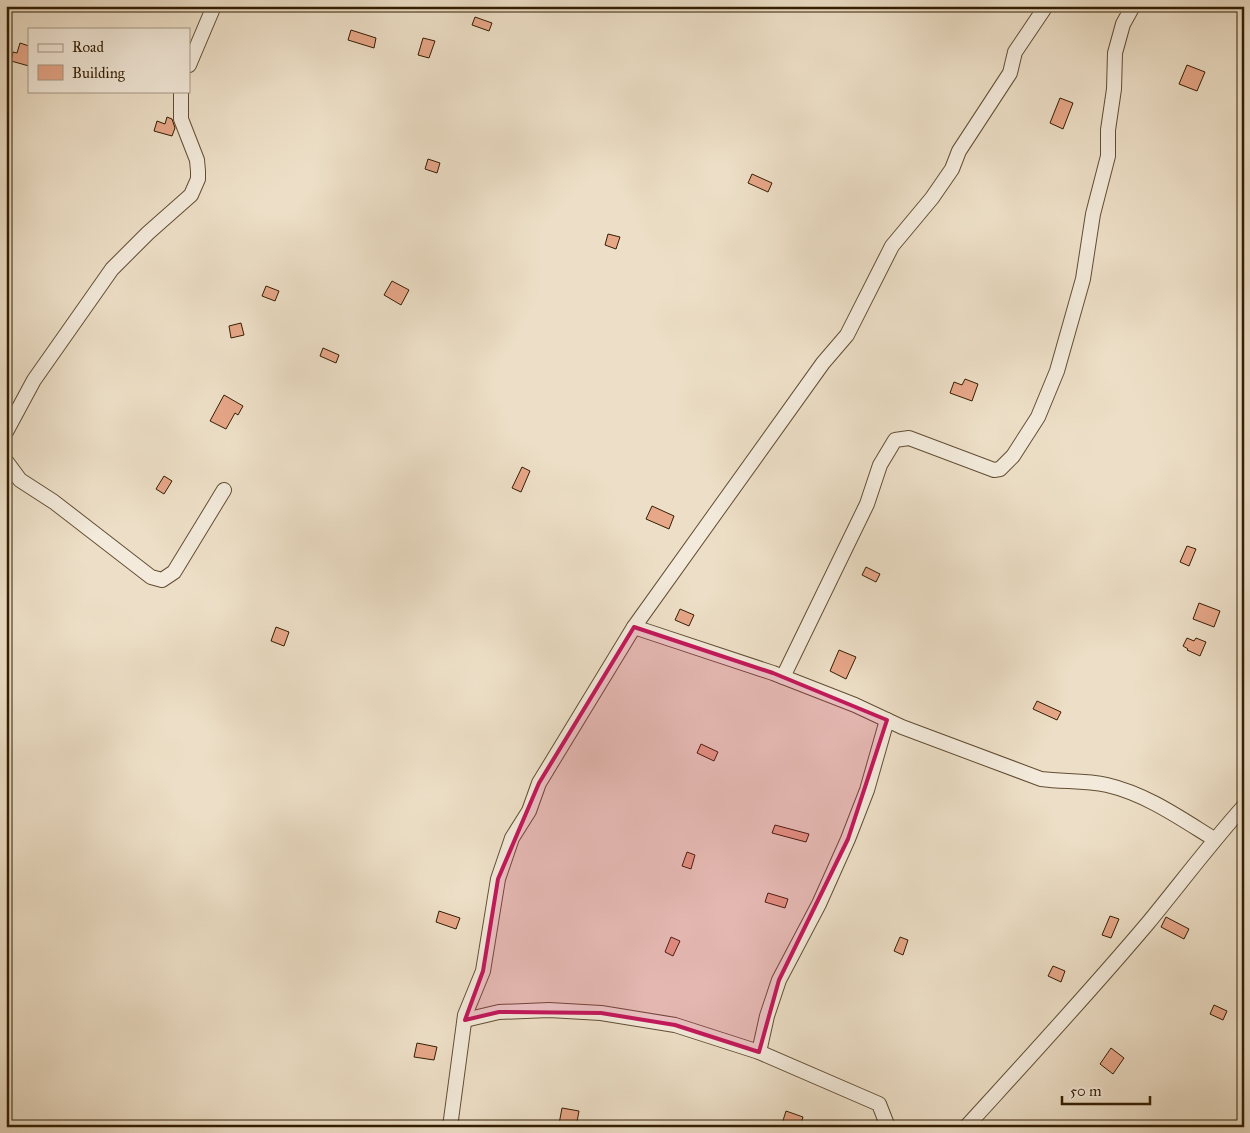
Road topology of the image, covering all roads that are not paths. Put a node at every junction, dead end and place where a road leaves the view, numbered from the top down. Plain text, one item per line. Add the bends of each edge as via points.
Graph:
1 (214, 6) edge
2 (1046, 6) edge
3 (1133, 6) edge
4 (190, 63) edge
5 (181, 92) edge
6 (6, 432) edge
7 (6, 461) edge
8 (224, 490) dead end
9 (634, 627) junction
10 (783, 677) junction
11 (887, 720) junction
12 (1244, 806) edge
13 (1214, 839) junction
14 (465, 1020) junction
15 (759, 1052) junction
16 (450, 1127) edge
17 (888, 1127) edge
18 (966, 1127) edge

1 - 4 street
2 - 9 street via 1015,52 1010,73 959,152 952,169 892,246 847,335 823,363
3 - 10 street via 1123,24 1115,53 1108,156 1093,214 1083,279 1057,371 1038,417 1013,456 1000,469 994,470 909,438 894,440 880,465 867,504
5 - 6 street via 181,119 198,171 191,195 112,269 34,380
7 - 8 street via 20,480 54,502 151,578 162,580 174,572
9 - 10 street
9 - 14 street via 539,784 529,811 512,838 498,879 483,971
10 - 11 street
11 - 13 street via 1041,779 1109,785 1151,801
11 - 15 street via 867,790 848,839 819,904 779,980
12 - 13 street
13 - 18 street via 1147,924
14 - 15 street via 499,1012 601,1013 675,1025
14 - 16 street
15 - 17 street via 879,1104

